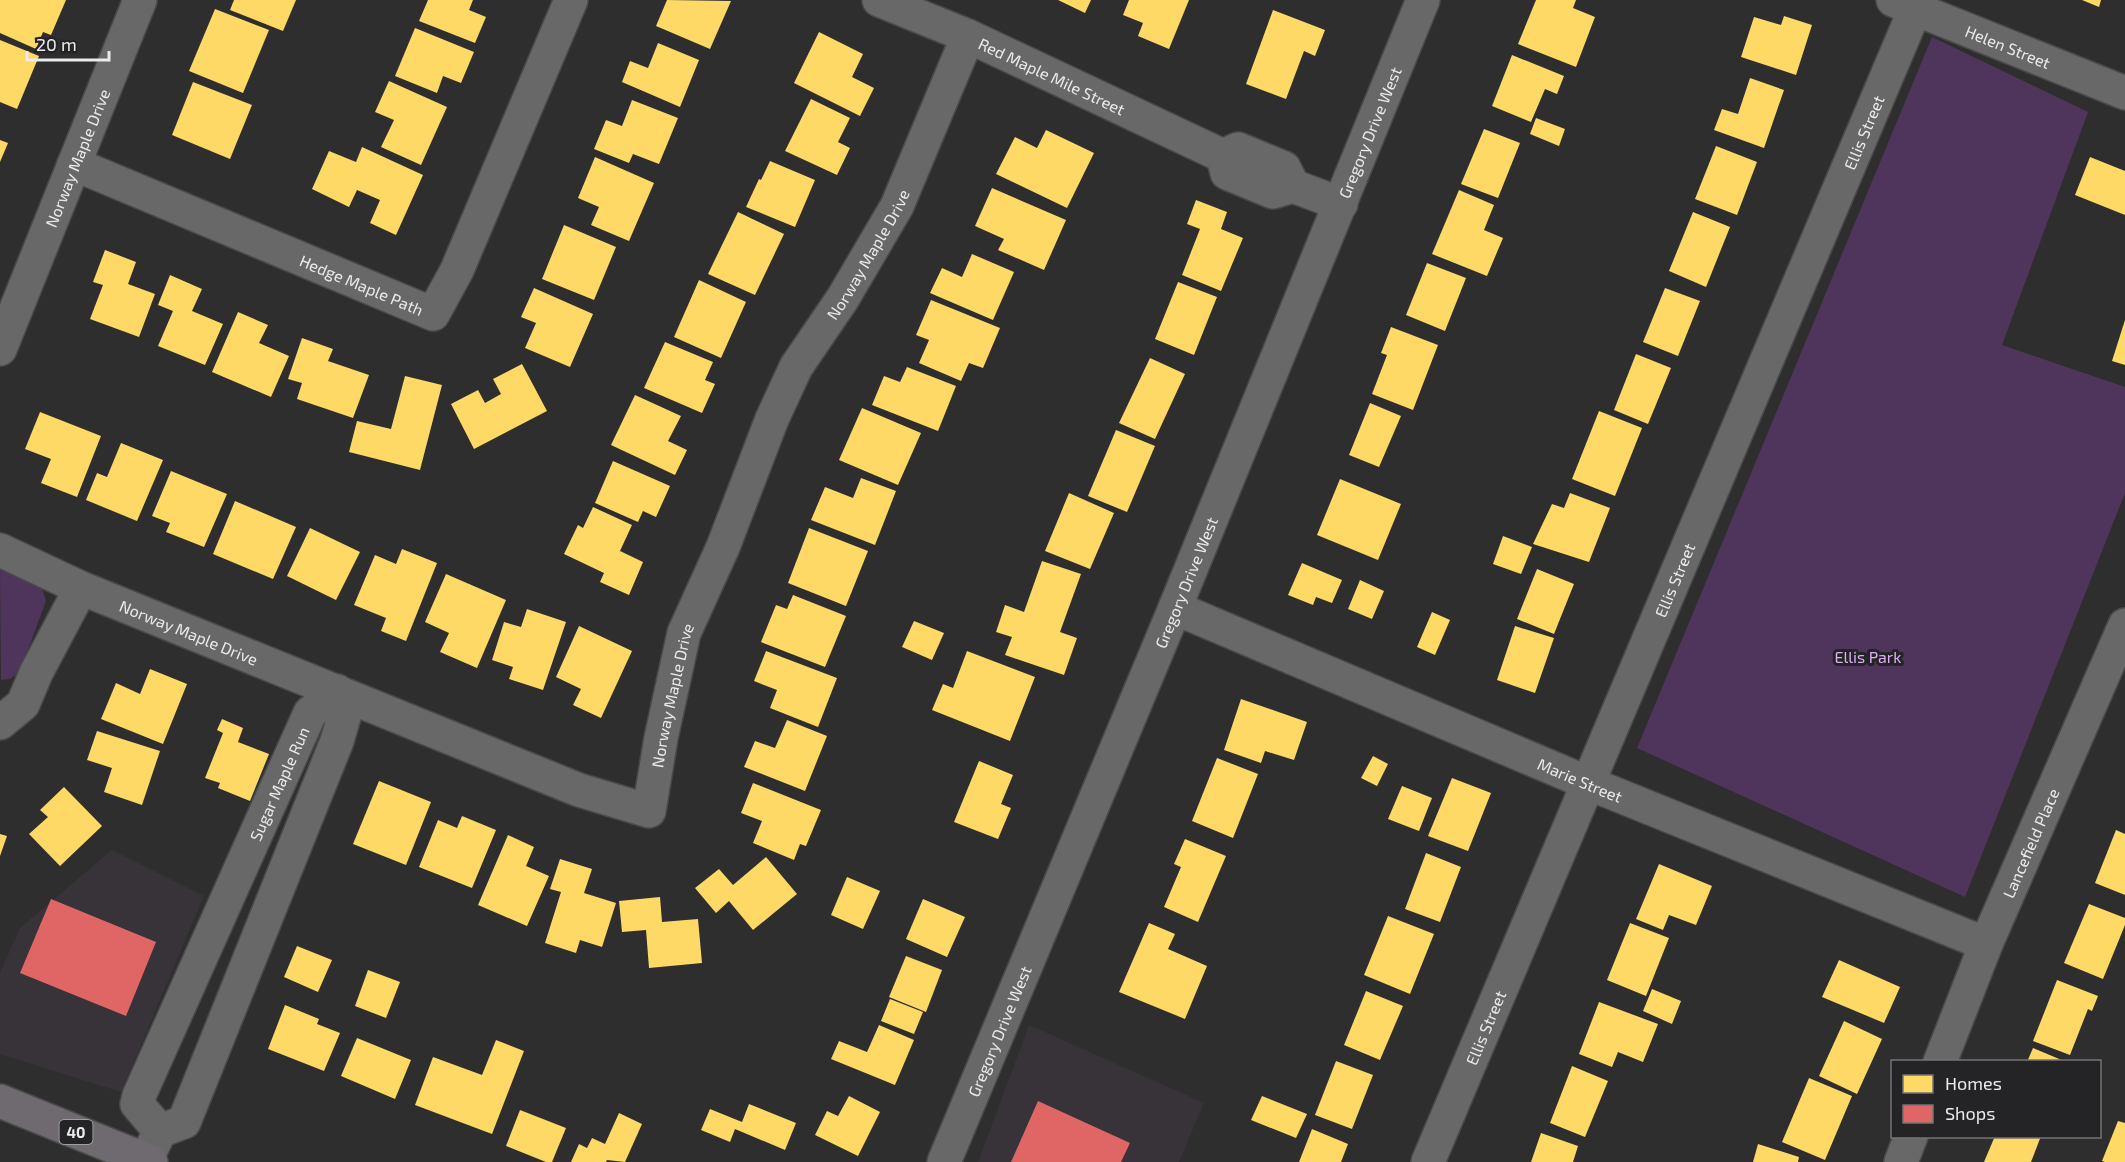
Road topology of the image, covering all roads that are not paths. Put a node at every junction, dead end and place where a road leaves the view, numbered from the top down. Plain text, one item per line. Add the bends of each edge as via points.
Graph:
1 (140, 0) edge
2 (571, 0) edge
3 (879, 0) edge
4 (1423, 0) edge
5 (1909, 3) edge
6 (968, 36) junction
7 (2125, 93) edge
8 (74, 164) junction
9 (1341, 204) junction
10 (0, 349) edge
11 (0, 550) edge
12 (81, 588) junction
13 (1175, 608) junction
14 (2125, 625) edge
15 (338, 691) junction
16 (0, 723) edge
17 (1588, 783) junction
18 (1986, 944) junction
19 (1941, 1060) edge
20 (0, 1101) edge
21 (160, 1131) junction
22 (1911, 1138) edge
23 (149, 1161) edge
24 (945, 1162) edge
25 (1428, 1162) edge
26 (1901, 1162) edge

1 - 8 street, Norway Maple Drive
2 - 8 street, Hedge Maple Path via 458,270 433,314
3 - 6 street, Red Maple Mile Street
4 - 9 street, Gregory Drive West
5 - 7 street, Helen Street
5 - 17 street, Ellis Street
6 - 9 street, Red Maple Mile Street via 1224,156 1227,173 1273,192 1293,186
6 - 15 street, Norway Maple Drive via 897,206 843,298 796,367 772,418 723,547 684,633 649,811 579,790
8 - 10 street, Norway Maple Drive
9 - 13 street, Gregory Drive West
11 - 12 street, Norway Maple Drive
12 - 15 street, Norway Maple Drive
12 - 16 street via 22,704
13 - 17 street, Marie Street
13 - 24 street, Gregory Drive West
14 - 18 street, Lancefield Place
15 - 21 street via 344,717 337,741 193,1101 184,1122
15 - 21 street, Sugar Maple Run via 310,713 139,1096 137,1104
17 - 18 street, Marie Street
17 - 25 street, Ellis Street
18 - 19 street, Lancefield Place
20 - 23 main road, 40
21 - 23 street
22 - 26 street

